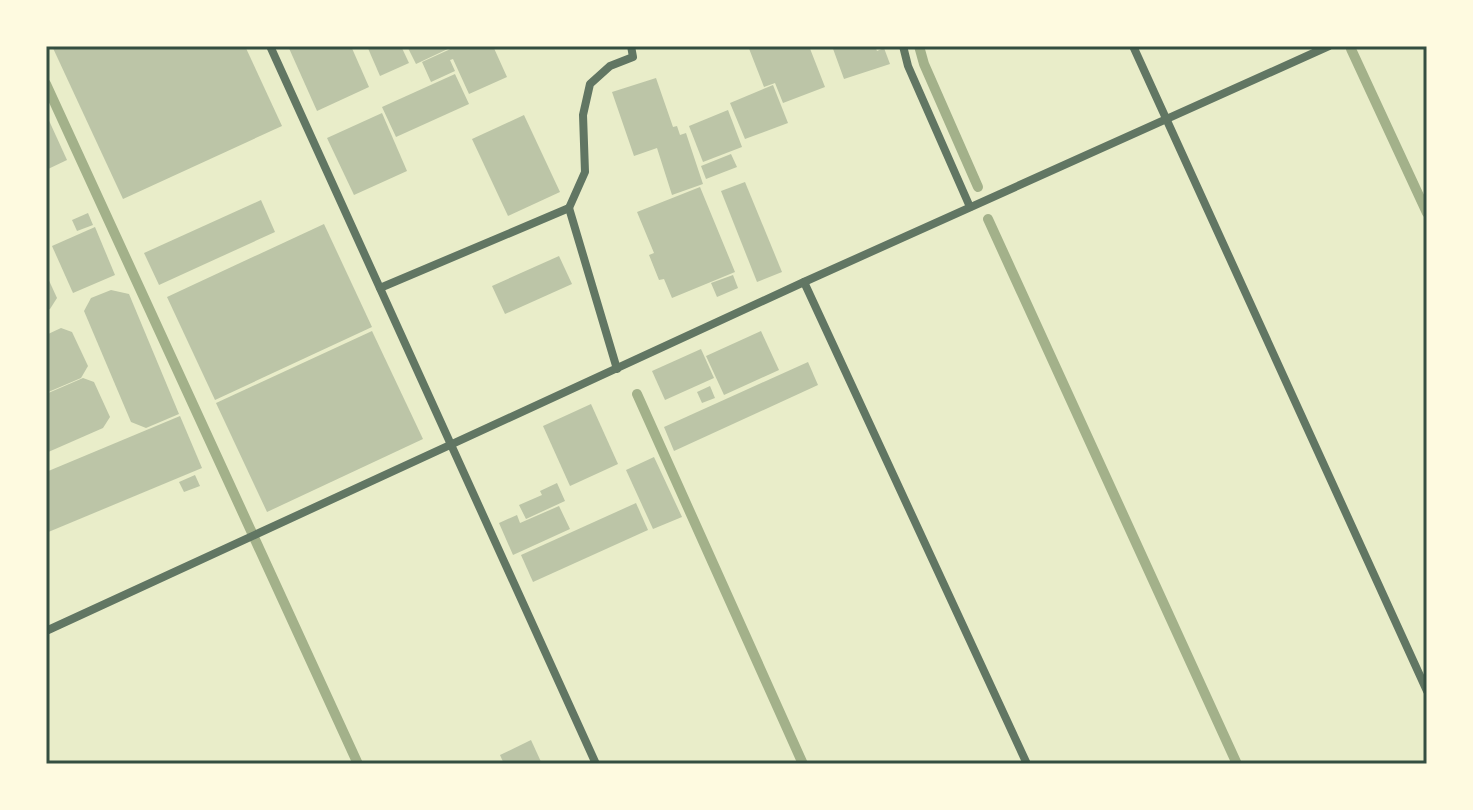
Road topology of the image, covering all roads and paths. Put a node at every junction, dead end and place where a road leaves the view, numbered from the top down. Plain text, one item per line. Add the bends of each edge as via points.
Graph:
1 (270, 46) edge
2 (631, 46) edge
3 (903, 46) edge
4 (1133, 46) edge
5 (1329, 46) edge
6 (1166, 119) junction
7 (970, 207) junction
8 (569, 208) junction
9 (804, 282) junction
10 (380, 288) junction
11 (617, 369) junction
12 (451, 445) junction
13 (46, 631) edge
14 (1427, 691) edge
15 (596, 764) edge
16 (1027, 764) edge

1 - 10 street
2 - 8 street via 633,57 610,66 590,84 583,115 585,172
3 - 7 street
4 - 6 street
5 - 6 street
6 - 7 street
6 - 14 street
7 - 9 street
8 - 10 street
8 - 11 street
9 - 11 street
9 - 16 street
10 - 12 street
11 - 12 street
12 - 13 street
12 - 15 street

